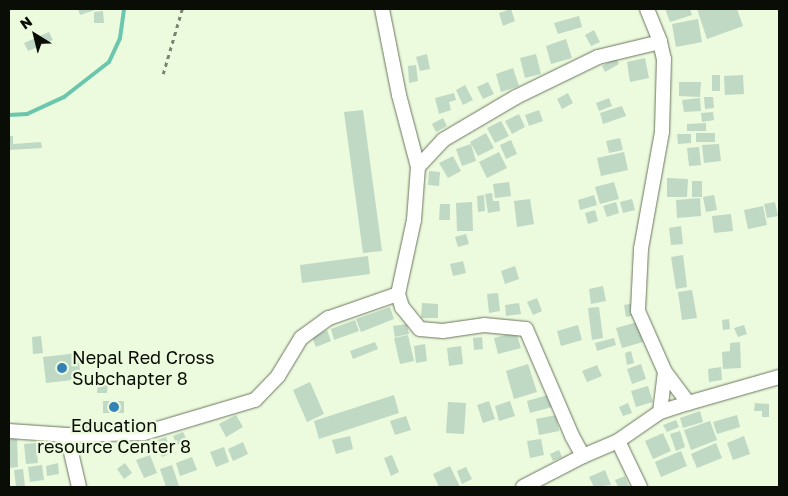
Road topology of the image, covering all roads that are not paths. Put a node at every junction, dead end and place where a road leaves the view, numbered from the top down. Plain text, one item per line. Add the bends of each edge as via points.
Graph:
1 (382, 9) edge
2 (647, 9) edge
3 (660, 42) junction
4 (418, 167) junction
5 (398, 294) junction
6 (665, 372) junction
7 (779, 377) edge
8 (688, 403) junction
9 (660, 412) junction
10 (9, 431) edge
11 (67, 435) junction
12 (618, 441) junction
13 (583, 456) junction
14 (79, 487) edge
15 (523, 487) edge
16 (640, 487) edge

1 - 4 street via 399,95
2 - 3 street
3 - 4 street via 598,57 516,97 443,140
3 - 6 street via 664,59 662,132 640,249 638,311
4 - 5 street via 414,220
5 - 11 street via 328,318 300,338 278,376 255,400 144,433
5 - 13 street via 402,307 420,330 443,331 484,325 526,329
6 - 8 street
6 - 9 street
7 - 8 street
8 - 9 street
9 - 12 street
10 - 11 street
11 - 14 street
12 - 13 street
12 - 16 street
13 - 15 street

